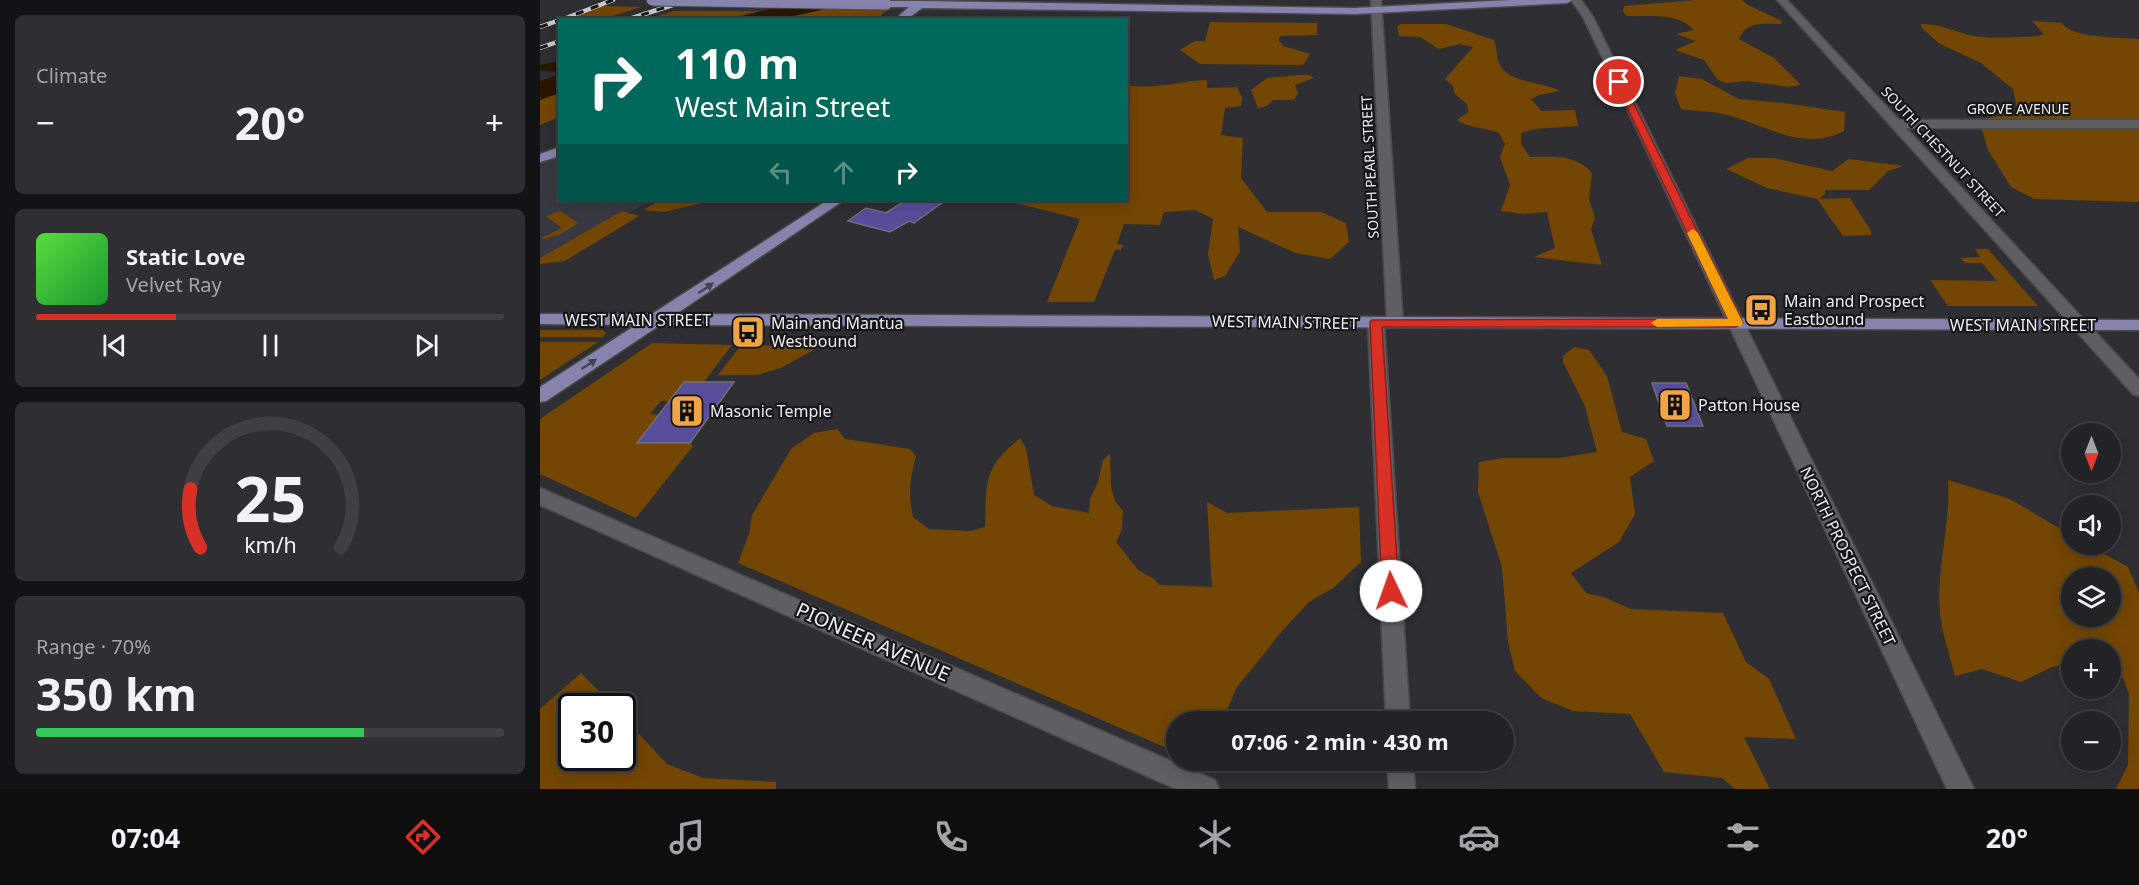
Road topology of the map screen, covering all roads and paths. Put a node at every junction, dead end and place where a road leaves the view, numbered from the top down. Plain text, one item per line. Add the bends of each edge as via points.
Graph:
1 (652, 0) edge
2 (1567, 0) edge
3 (1576, 0) edge
4 (1782, 0) edge
5 (920, 4) junction
6 (1376, 5) edge
7 (1130, 8) junction
8 (902, 18) edge
9 (1115, 18) edge
10 (1897, 124) junction
11 (2139, 124) edge
12 (558, 152) edge
13 (540, 158) edge
14 (836, 201) edge
15 (540, 319) edge
16 (657, 320) junction
17 (1385, 322) junction
18 (1736, 323) junction
19 (2139, 324) edge
20 (2081, 325) junction
21 (2139, 390) edge
22 (540, 396) edge
23 (540, 495) edge
24 (1398, 711) edge
25 (1401, 771) edge
26 (1206, 789) edge
27 (1402, 789) edge
28 (1961, 789) edge

1 - 5 main road, bridge
2 - 6 main road
3 - 18 street, NORTH PROSPECT STREET
4 - 10 street, SOUTH CHESTNUT STREET
5 - 7 main road
5 - 8 main road
6 - 7 main road
6 - 17 street, SOUTH PEARL STREET
7 - 9 main road
10 - 11 street, GROVE AVENUE
10 - 20 street, SOUTH CHESTNUT STREET
12 - 13 main road
16 -> 14 main road
15 - 16 main road, WEST MAIN STREET
16 - 17 main road, WEST MAIN STREET
22 -> 16 main road
17 - 18 main road, WEST MAIN STREET
17 - 24 street, SOUTH PEARL STREET
18 - 20 main road, WEST MAIN STREET
18 - 28 street, NORTH PROSPECT STREET
19 - 20 main road, WEST MAIN STREET
20 - 21 street, SOUTH CHESTNUT STREET
23 - 26 street, PIONEER AVENUE
25 - 27 street

